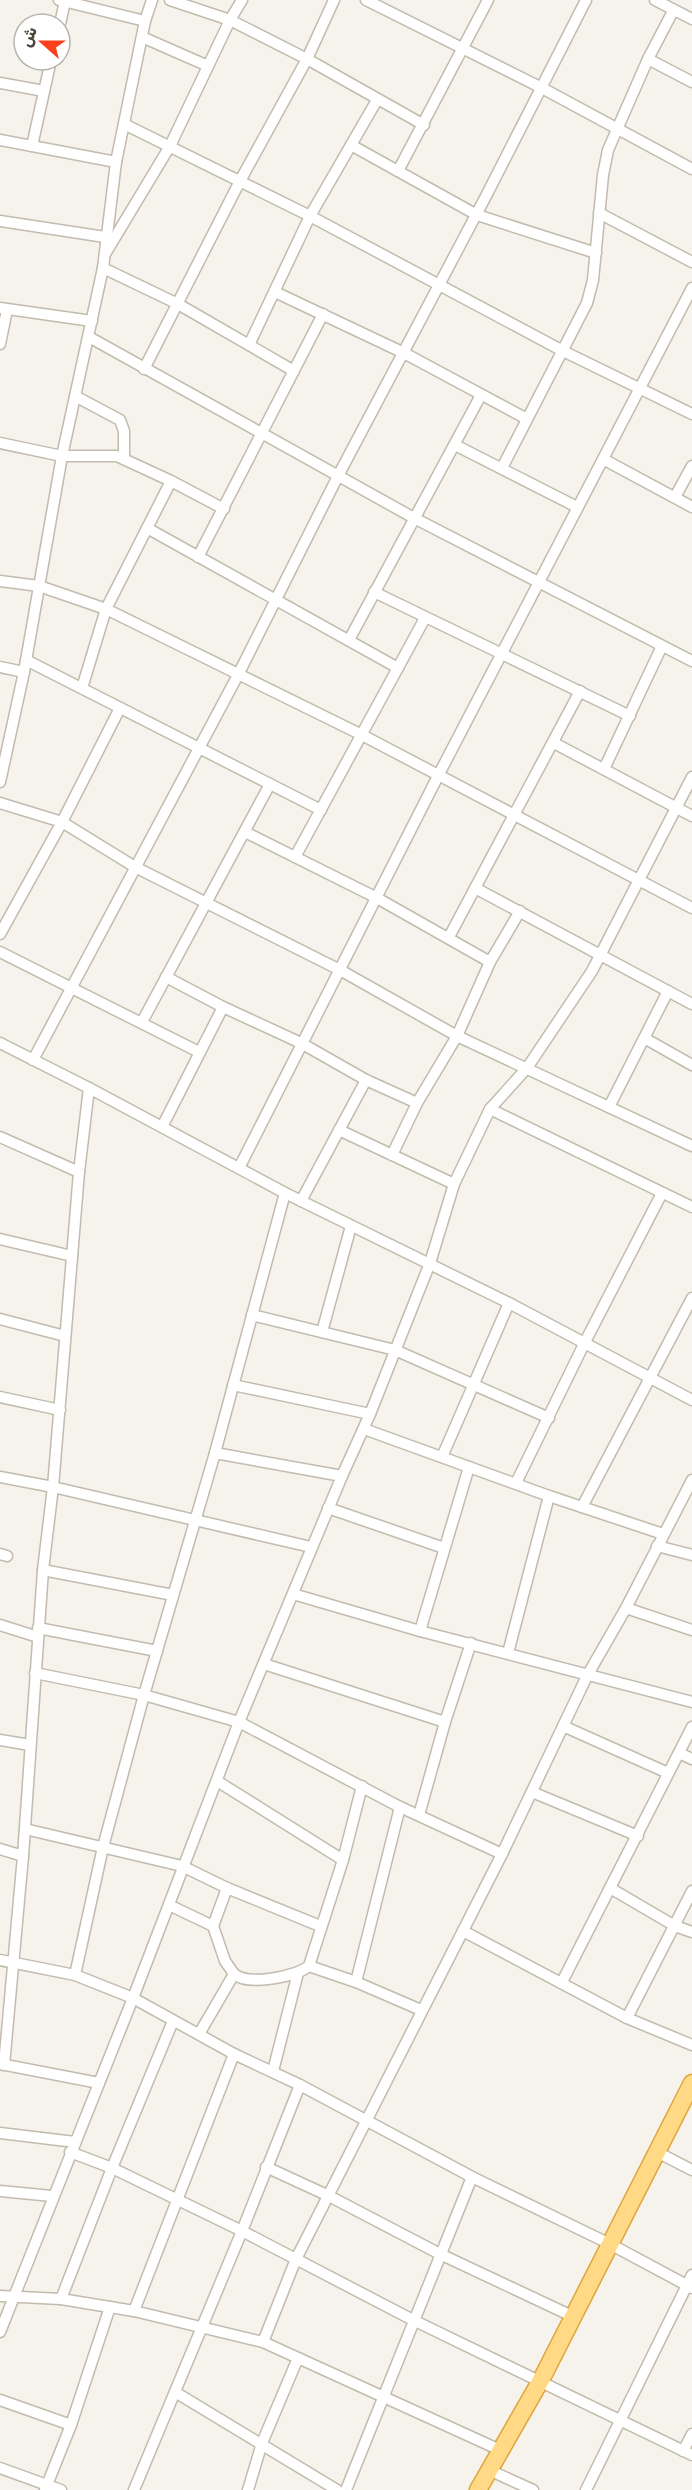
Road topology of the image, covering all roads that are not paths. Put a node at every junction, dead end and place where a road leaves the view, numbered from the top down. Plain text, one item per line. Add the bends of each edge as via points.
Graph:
1 (152, 0) edge
2 (170, 0) edge
3 (242, 0) edge
4 (334, 0) edge
5 (366, 0) edge
6 (488, 0) edge
7 (586, 0) edge
8 (655, 0) edge
9 (62, 1) edge
10 (87, 3) edge
11 (673, 11) junction
12 (692, 19) edge
13 (230, 20) junction
14 (145, 21) junction
15 (142, 37) junction
16 (463, 50) junction
17 (307, 59) junction
18 (648, 59) junction
19 (208, 66) junction
20 (48, 72) edge
21 (692, 82) edge
22 (0, 83) edge
23 (542, 88) junction
24 (44, 92) junction
25 (377, 100) junction
26 (124, 124) junction
27 (424, 125) junction
28 (617, 129) junction
29 (0, 140) edge
30 (351, 145) junction
31 (33, 146) junction
32 (170, 146) junction
33 (116, 162) junction
34 (692, 169) edge
35 (398, 171) junction
36 (240, 181) junction
37 (599, 213) junction
38 (477, 214) junction
39 (310, 216) junction
40 (0, 221) edge
41 (105, 237) junction
42 (596, 253) junction
43 (692, 262) edge
44 (103, 263) junction
45 (440, 284) junction
46 (692, 288) edge
47 (275, 292) junction
48 (178, 304) junction
49 (3, 309) edge
50 (323, 314) junction
51 (92, 321) junction
52 (89, 337) junction
53 (0, 344) edge
54 (249, 345) junction
55 (563, 351) junction
56 (404, 353) junction
57 (144, 369) junction
58 (294, 371) junction
59 (640, 388) junction
60 (75, 396) junction
61 (481, 396) junction
62 (692, 414) edge
63 (527, 419) junction
64 (263, 434) junction
65 (0, 443) edge
66 (455, 445) junction
67 (62, 456) junction
68 (124, 459) junction
69 (603, 459) junction
70 (692, 466) edge
71 (502, 468) junction
72 (338, 476) junction
73 (171, 481) junction
74 (675, 498) junction
75 (577, 507) junction
76 (692, 507) edge
77 (224, 509) junction
78 (414, 518) junction
79 (147, 528) junction
80 (198, 557) junction
81 (0, 581) edge
82 (538, 582) junction
83 (39, 586) junction
84 (374, 592) junction
85 (276, 599) junction
86 (106, 609) junction
87 (425, 618) junction
88 (349, 640) junction
89 (662, 646) junction
90 (501, 654) junction
91 (692, 661) edge
92 (25, 666) junction
93 (0, 667) edge
94 (398, 668) junction
95 (239, 673) junction
96 (82, 688) junction
97 (580, 691) junction
98 (120, 708) junction
99 (630, 716) junction
100 (362, 735) junction
101 (554, 743) junction
102 (199, 749) junction
103 (604, 769) junction
104 (438, 776) junction
105 (692, 777) edge
106 (0, 782) edge
107 (270, 784) junction
108 (0, 803) edge
109 (676, 808) junction
110 (321, 810) junction
111 (515, 814) junction
112 (692, 816) edge
113 (62, 822) junction
114 (245, 832) junction
115 (295, 856) junction
116 (135, 867) junction
117 (638, 878) junction
118 (475, 888) junction
119 (376, 898) junction
120 (205, 902) junction
121 (692, 908) edge
122 (520, 911) junction
123 (0, 934) edge
124 (449, 937) junction
125 (0, 952) edge
126 (600, 953) junction
127 (490, 962) junction
128 (340, 970) junction
129 (166, 977) junction
130 (70, 987) junction
131 (668, 991) junction
132 (692, 1004) edge
133 (223, 1007) junction
134 (142, 1022) junction
135 (457, 1036) junction
136 (646, 1039) junction
137 (0, 1043) edge
138 (301, 1043) junction
139 (199, 1052) junction
140 (33, 1060) junction
141 (692, 1065) edge
142 (527, 1068) junction
143 (366, 1080) junction
144 (89, 1088) junction
145 (417, 1102) junction
146 (609, 1107) junction
147 (490, 1109) junction
148 (162, 1127) junction
149 (339, 1130) junction
150 (0, 1137) edge
151 (692, 1146) edge
152 (392, 1155) junction
153 (239, 1168) junction
154 (79, 1172) junction
155 (454, 1184) junction
156 (662, 1192) junction
157 (285, 1193) junction
158 (301, 1201) junction
159 (692, 1207) edge
160 (351, 1226) junction
161 (0, 1239) edge
162 (72, 1256) junction
163 (430, 1263) junction
164 (692, 1298) edge
165 (509, 1303) junction
166 (252, 1315) junction
167 (0, 1319) edge
168 (322, 1332) junction
169 (65, 1336) junction
170 (585, 1342) junction
171 (395, 1350) junction
172 (652, 1379) junction
173 (473, 1384) junction
174 (233, 1385) junction
175 (0, 1397) edge
176 (692, 1400) edge
177 (60, 1410) junction
178 (370, 1414) junction
179 (549, 1418) junction
180 (364, 1429) junction
181 (215, 1453) junction
182 (442, 1457) junction
183 (469, 1467) junction
184 (342, 1476) junction
185 (0, 1477) edge
186 (691, 1482) edge
187 (516, 1484) junction
188 (53, 1487) junction
189 (549, 1496) junction
190 (582, 1507) junction
191 (328, 1508) junction
192 (194, 1520) junction
193 (663, 1534) junction
194 (657, 1546) junction
195 (311, 1547) junction
196 (444, 1548) junction
197 (692, 1556) edge
198 (43, 1570) junction
199 (293, 1594) junction
200 (173, 1595) junction
201 (626, 1608) junction
202 (0, 1625) edge
203 (692, 1630) edge
204 (420, 1631) junction
205 (38, 1633) junction
206 (471, 1643) junction
207 (157, 1651) junction
208 (508, 1653) junction
209 (264, 1664) junction
210 (35, 1673) junction
211 (587, 1676) junction
212 (144, 1695) junction
213 (692, 1702) edge
214 (239, 1722) junction
215 (445, 1722) junction
216 (563, 1726) junction
217 (692, 1727) edge
218 (0, 1740) edge
219 (30, 1745) junction
220 (679, 1753) junction
221 (692, 1759) edge
222 (668, 1773) junction
223 (217, 1781) junction
224 (362, 1786) junction
225 (532, 1792) junction
226 (400, 1807) junction
227 (419, 1815) junction
228 (25, 1829) junction
229 (638, 1836) junction
230 (103, 1847) junction
231 (0, 1849) edge
232 (502, 1854) junction
233 (23, 1856) junction
234 (343, 1860) junction
235 (182, 1866) junction
236 (227, 1888) junction
237 (610, 1888) junction
238 (692, 1891) edge
239 (169, 1905) junction
240 (213, 1926) junction
241 (320, 1926) junction
242 (675, 1926) junction
243 (463, 1931) junction
244 (692, 1932) edge
245 (0, 1960) edge
246 (13, 1963) junction
247 (309, 1966) junction
248 (298, 1973) junction
249 (234, 1974) junction
250 (75, 1975) junction
251 (356, 1982) junction
252 (562, 1982) junction
253 (133, 1998) junction
254 (421, 2010) junction
255 (627, 2018) junction
256 (173, 2021) junction
257 (199, 2034) junction
258 (692, 2045) edge
259 (234, 2054) junction
260 (2, 2064) edge
261 (273, 2072) junction
262 (692, 2082) edge
263 (99, 2083) junction
264 (300, 2085) junction
265 (367, 2120) junction
266 (0, 2133) edge
267 (72, 2147) junction
268 (657, 2152) junction
269 (266, 2167) junction
270 (112, 2168) junction
271 (692, 2170) edge
272 (472, 2177) junction
273 (0, 2191) edge
274 (52, 2196) junction
275 (329, 2196) junction
276 (177, 2200) junction
277 (242, 2231) junction
278 (610, 2244) junction
279 (440, 2254) junction
280 (297, 2259) junction
281 (690, 2282) edge
282 (0, 2296) edge
283 (12, 2297) junction
284 (61, 2299) junction
285 (110, 2307) junction
286 (134, 2311) junction
287 (574, 2317) junction
288 (413, 2320) junction
289 (202, 2326) junction
290 (0, 2332) edge
291 (263, 2342) junction
292 (298, 2358) junction
293 (541, 2380) junction
294 (175, 2392) junction
295 (383, 2397) junction
296 (0, 2400) edge
297 (622, 2420) junction
298 (71, 2425) junction
299 (692, 2434) edge
300 (262, 2444) junction
301 (500, 2450) junction
302 (688, 2453) edge
303 (0, 2468) edge
304 (489, 2470) junction
305 (46, 2488) edge
306 (61, 2490) edge
307 (134, 2490) edge
308 (248, 2490) edge
309 (337, 2490) edge
310 (346, 2490) edge
311 (478, 2490) edge
312 (533, 2490) edge
313 (586, 2490) edge

1 - 14 street
2 - 13 street
3 - 13 street
4 - 17 street
5 - 16 street
6 - 16 street
7 - 23 street
8 - 11 street
9 - 10 street
10 - 14 street
11 - 12 street
11 - 18 street
13 - 17 street
13 - 19 street
14 - 15 street
15 - 19 street
15 - 26 street
16 - 23 street
16 - 27 street
17 - 25 street
17 - 36 street
18 - 21 street
18 - 28 street
19 - 32 street
20 - 24 street
22 - 24 street
23 - 28 street
23 - 38 street
24 - 31 street
25 - 27 street
25 - 30 street
26 - 32 street
26 - 33 street
27 - 35 street
28 - 34 street
28 - 37 street via 608,150
29 - 31 street
30 - 35 street
30 - 39 street
31 - 33 street
32 - 36 street
32 - 44 street
33 - 41 street
35 - 38 street
36 - 39 street
36 - 48 street
37 - 42 street
37 - 43 street
38 - 42 street
38 - 45 street
39 - 45 street
39 - 47 street
40 - 41 street
41 - 44 street
42 - 55 street via 586,303
44 - 48 street
44 - 51 street
45 - 55 street
45 - 56 street
46 - 59 street
47 - 50 street
47 - 54 street
48 - 54 street
48 - 57 street
49 - 51 street
49 - 53 street
50 - 56 street
50 - 58 street
51 - 52 street
52 - 57 street
52 - 60 street
54 - 58 street
55 - 59 street
55 - 63 street
56 - 61 street
56 - 72 street
57 - 64 street
58 - 64 street
59 - 62 street
59 - 69 street
60 - 67 street
60 - 68 street via 120,420
61 - 63 street
61 - 66 street
63 - 71 street
64 - 72 street
64 - 77 street
65 - 67 street
66 - 71 street
66 - 78 street
67 - 68 street via 107,454
67 - 83 street
68 - 73 street
69 - 74 street
69 - 75 street
70 - 74 street
71 - 75 street
72 - 78 street
72 - 85 street
73 - 77 street
73 - 79 street
74 - 76 street
75 - 82 street
77 - 80 street
78 - 82 street
78 - 84 street
79 - 80 street
79 - 86 street
80 - 85 street
81 - 83 street
82 - 89 street
82 - 90 street
83 - 86 street
83 - 92 street
84 - 87 street
84 - 88 street
85 - 88 street
85 - 95 street
86 - 95 street
86 - 96 street
87 - 90 street
87 - 94 street
88 - 94 street
89 - 91 street
89 - 99 street
90 - 97 street
90 - 104 street
92 - 93 street
92 - 96 street
92 - 106 street
94 - 100 street
95 - 100 street
95 - 102 street
96 - 98 street
97 - 99 street
97 - 101 street
98 - 102 street
98 - 113 street
99 - 103 street
100 - 104 street
100 - 110 street
101 - 103 street
101 - 111 street
102 - 107 street
102 - 116 street
103 - 109 street
104 - 111 street
104 - 119 street
105 - 109 street
107 - 110 street
107 - 114 street
108 - 113 street
109 - 112 street
109 - 117 street
110 - 115 street
111 - 117 street
111 - 118 street
113 - 116 street
113 - 123 street
114 - 115 street
114 - 120 street
115 - 119 street
116 - 120 street
116 - 130 street
117 - 121 street
117 - 126 street
118 - 122 street
118 - 124 street
119 - 124 street
119 - 128 street
120 - 128 street
120 - 129 street
122 - 126 street
122 - 127 street
124 - 127 street
125 - 130 street
126 - 131 street
126 - 142 street
127 - 135 street
128 - 135 street
128 - 138 street
129 - 133 street
129 - 134 street
130 - 134 street
130 - 140 street
131 - 132 street
131 - 136 street
133 - 138 street
133 - 139 street
134 - 139 street
135 - 142 street
135 - 145 street
136 - 141 street
136 - 146 street
137 - 140 street
138 - 143 street
138 - 153 street
139 - 148 street
140 - 144 street
142 - 146 street
142 - 147 street
143 - 145 street
143 - 149 street
144 - 148 street
144 - 154 street
145 - 152 street
146 - 151 street
147 - 155 street
147 - 156 street
148 - 153 street
149 - 152 street
149 - 158 street
150 - 154 street
152 - 155 street
153 - 157 street
154 - 162 street
155 - 163 street
156 - 159 street
156 - 170 street
157 - 158 street
157 - 166 street
158 - 160 street
160 - 163 street
160 - 168 street
161 - 162 street
162 - 169 street
163 - 165 street
163 - 171 street
164 - 172 street
165 - 170 street
165 - 173 street
166 - 168 street
166 - 174 street
167 - 169 street
168 - 171 street
169 - 177 street
170 - 172 street
170 - 179 street
171 - 173 street
171 - 178 street
172 - 176 street
172 - 190 street
173 - 179 street
173 - 182 street
174 - 178 street
174 - 181 street
175 - 177 street
177 - 188 street
178 - 180 street
179 - 187 street
180 - 182 street
180 - 184 street
181 - 184 street
181 - 192 street
182 - 183 street
183 - 187 street
183 - 196 street
184 - 191 street
185 - 188 street
186 - 193 street
187 - 189 street
188 - 192 street
188 - 198 street
189 - 190 street
189 - 208 street
190 - 193 street
191 - 195 street
191 - 196 street
192 - 195 street
192 - 200 street
193 - 194 street
194 - 197 street
194 - 201 street
195 - 199 street
196 - 204 street
198 - 200 street
198 - 205 street
199 - 204 street
199 - 209 street
200 - 207 street
201 - 203 street
201 - 211 street
202 - 205 street
204 - 206 street
205 - 207 street
205 - 210 street
206 - 208 street
206 - 215 street
207 - 212 street
208 - 211 street
209 - 214 street
209 - 215 street
210 - 212 street
210 - 219 street
211 - 213 street
211 - 216 street
212 - 214 street
212 - 230 street
214 - 223 street
214 - 224 street
215 - 227 street
216 - 222 street
216 - 225 street
217 - 220 street
218 - 219 street
219 - 228 street
220 - 221 street
220 - 222 street
222 - 229 street
223 - 234 street
223 - 235 street
224 - 226 street
224 - 234 street
225 - 229 street
225 - 232 street
226 - 227 street
226 - 251 street
227 - 232 street
228 - 230 street
228 - 233 street
229 - 237 street
230 - 235 street
230 - 250 street
231 - 233 street
232 - 243 street
233 - 246 street
234 - 241 street
235 - 236 street
235 - 239 street
236 - 240 street
236 - 241 street
237 - 242 street
237 - 252 street
238 - 242 street
239 - 240 street
239 - 253 street
240 - 249 street via 225,1961
241 - 247 street
242 - 244 street
242 - 255 street
243 - 252 street
243 - 254 street
245 - 246 street
246 - 250 street
246 - 260 street
247 - 248 street
247 - 251 street
248 - 249 street via 247,1980
248 - 261 street
249 - 257 street
250 - 253 street
251 - 254 street
252 - 255 street
253 - 256 street
253 - 263 street
254 - 265 street
255 - 258 street
256 - 257 street
256 - 270 street
257 - 259 street
259 - 261 street
259 - 276 street
260 - 263 street
261 - 264 street
262 - 268 highway
263 - 267 street
264 - 265 street
264 - 269 street
265 - 272 street
265 - 275 street
266 - 267 street
267 - 270 street
267 - 274 street
268 - 271 street
268 - 278 highway
269 - 275 street
269 - 277 street
270 - 276 street
270 - 284 street
272 - 278 street
272 - 279 street
273 - 274 street
274 - 283 street
275 - 279 street
275 - 280 street
276 - 277 street
276 - 286 street
277 - 280 street
277 - 289 street
278 - 281 street
278 - 287 highway
279 - 287 street
279 - 288 street
280 - 288 street
280 - 291 street
281 - 297 street
282 - 283 street
283 - 284 street
283 - 290 street
284 - 285 street
285 - 286 street
285 - 298 street
286 - 289 street
287 - 293 highway
288 - 293 street
288 - 295 street
289 - 291 street
289 - 294 street
291 - 292 street
292 - 295 street
292 - 300 street
293 - 297 street
293 - 301 highway
294 - 300 street
294 - 307 street
295 - 301 street
295 - 310 street
296 - 298 street
297 - 302 street
297 - 313 street
298 - 305 street
299 - 302 street
300 - 308 street
300 - 309 street
301 - 304 highway
303 - 305 street
304 - 311 highway
304 - 312 street
305 - 306 street

